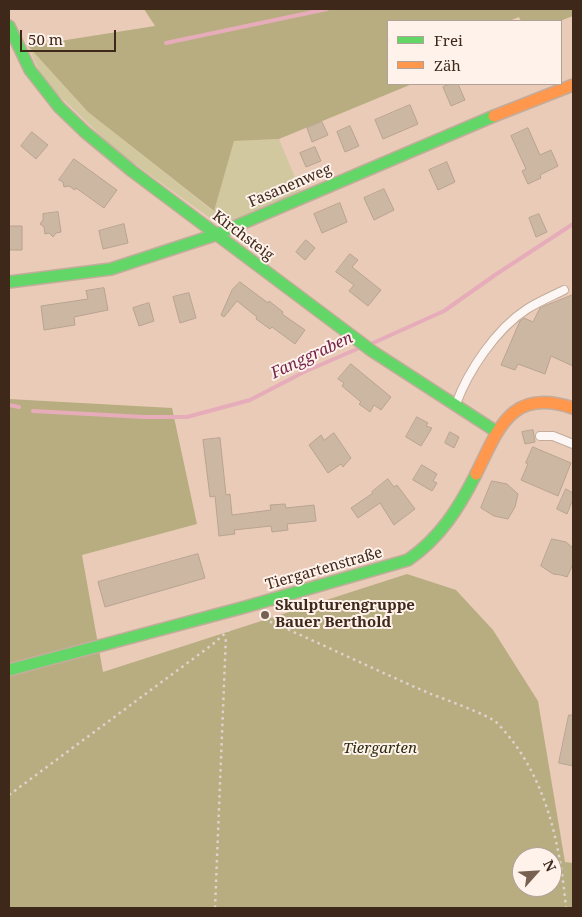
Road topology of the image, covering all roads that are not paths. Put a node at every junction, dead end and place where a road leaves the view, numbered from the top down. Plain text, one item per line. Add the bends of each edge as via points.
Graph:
1 (9, 26) edge
2 (573, 85) edge
3 (215, 234) junction
4 (9, 282) edge
5 (564, 290) dead end
6 (455, 406) junction
7 (573, 408) edge
8 (497, 432) junction
9 (540, 436) dead end
10 (573, 444) edge
11 (9, 670) edge

1 - 3 street, Kirchsteig via 30,70 59,107 132,171
2 - 3 street, Fasanenweg
3 - 4 street, Fasanenweg via 111,269
3 - 6 street, Kirchsteig via 359,342
5 - 6 lane via 527,309 501,331 464,384
6 - 8 street, Kirchsteig
7 - 8 street, Tiergartenstraße via 544,401 527,404 515,411
8 - 11 street, Tiergartenstraße via 446,528 429,546 408,560
9 - 10 lane via 553,436

